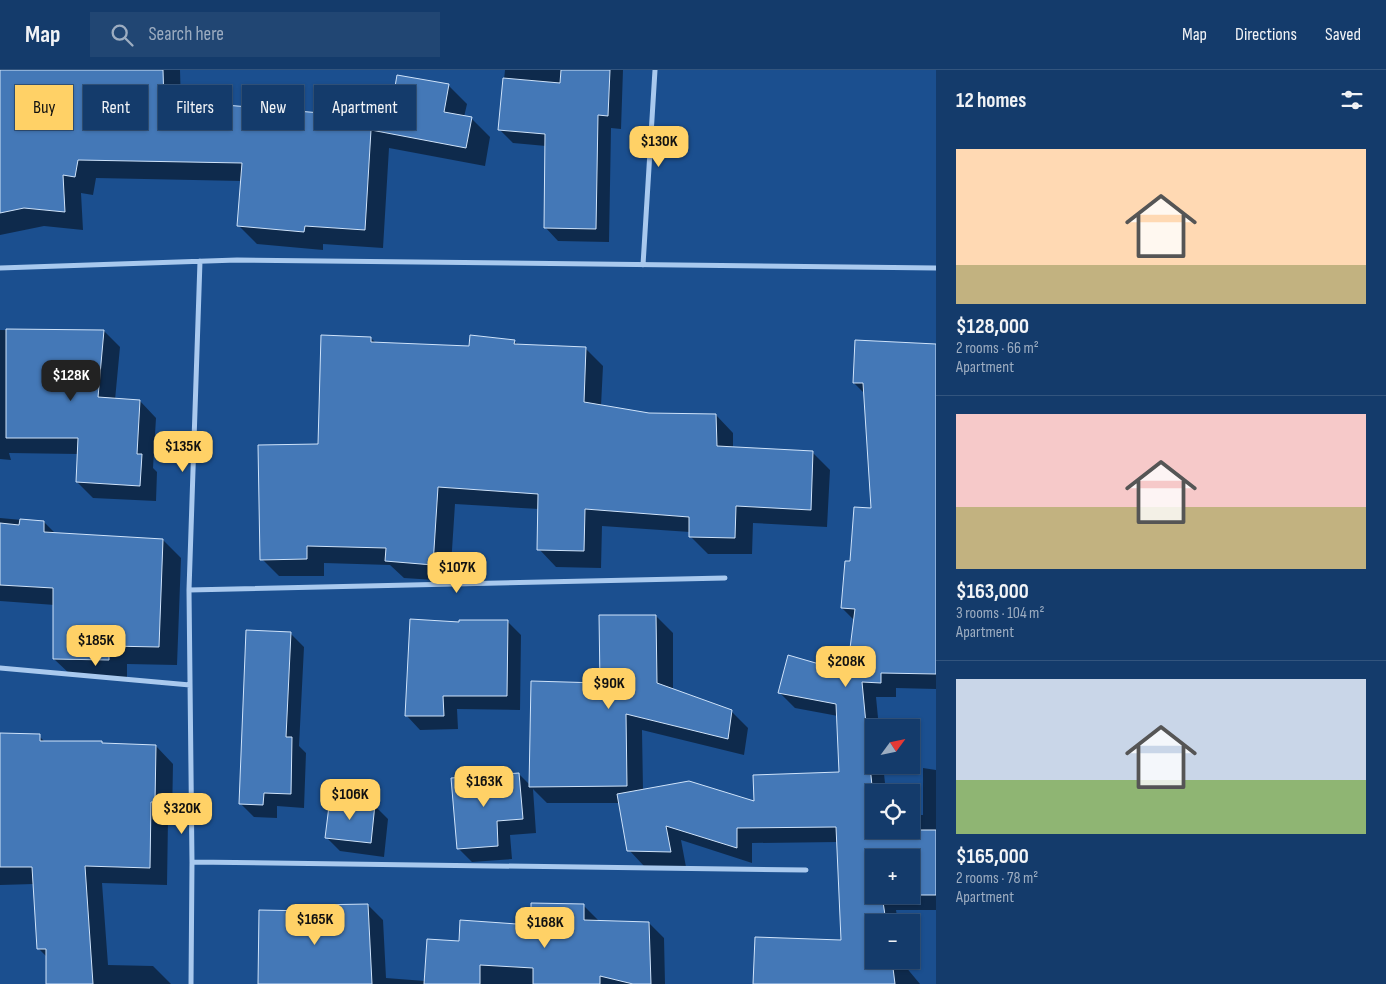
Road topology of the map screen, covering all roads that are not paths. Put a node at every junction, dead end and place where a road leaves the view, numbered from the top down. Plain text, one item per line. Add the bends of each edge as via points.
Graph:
1 (655, 70) edge
2 (200, 262) junction
3 (643, 265) junction
4 (0, 268) edge
5 (936, 268) edge
6 (725, 578) dead end
7 (189, 590) junction
8 (0, 668) edge
9 (190, 685) junction
10 (192, 862) junction
11 (806, 870) dead end
12 (191, 984) edge

1 - 3 street
2 - 3 street
2 - 4 street
2 - 7 street
3 - 5 street
6 - 7 street
7 - 9 street
8 - 9 street
9 - 10 street
10 - 11 street
10 - 12 street

